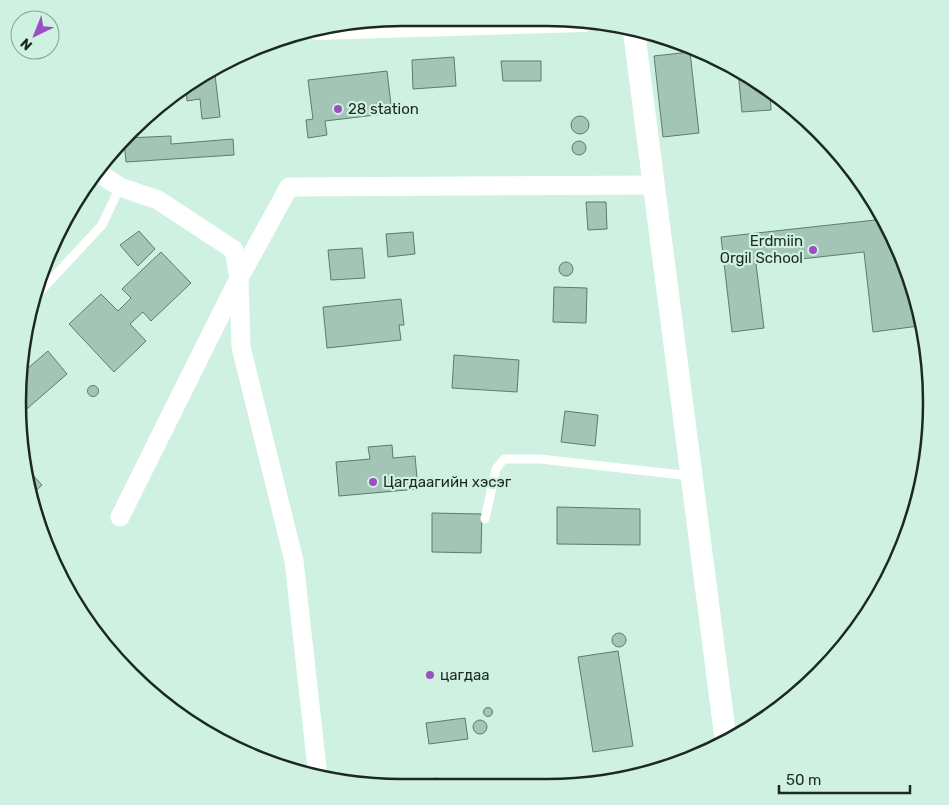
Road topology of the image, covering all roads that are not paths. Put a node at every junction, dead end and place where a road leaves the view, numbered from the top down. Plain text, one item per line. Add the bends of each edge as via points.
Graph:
1 (406, 26) edge
2 (385, 27) edge
3 (635, 37) edge
4 (102, 175) edge
5 (654, 185) junction
6 (120, 187) junction
7 (240, 278) junction
8 (47, 280) edge
9 (691, 476) junction
10 (120, 517) dead end
11 (485, 519) dead end
12 (725, 734) edge
13 (317, 769) edge

1 - 2 street
3 - 5 street
4 - 6 street
5 - 7 street via 289,187
5 - 9 street
6 - 7 street via 158,200 234,250
6 - 8 lane via 102,225
7 - 10 street
7 - 13 street via 241,347 294,561
9 - 11 lane via 540,458 504,459 496,469
9 - 12 street

